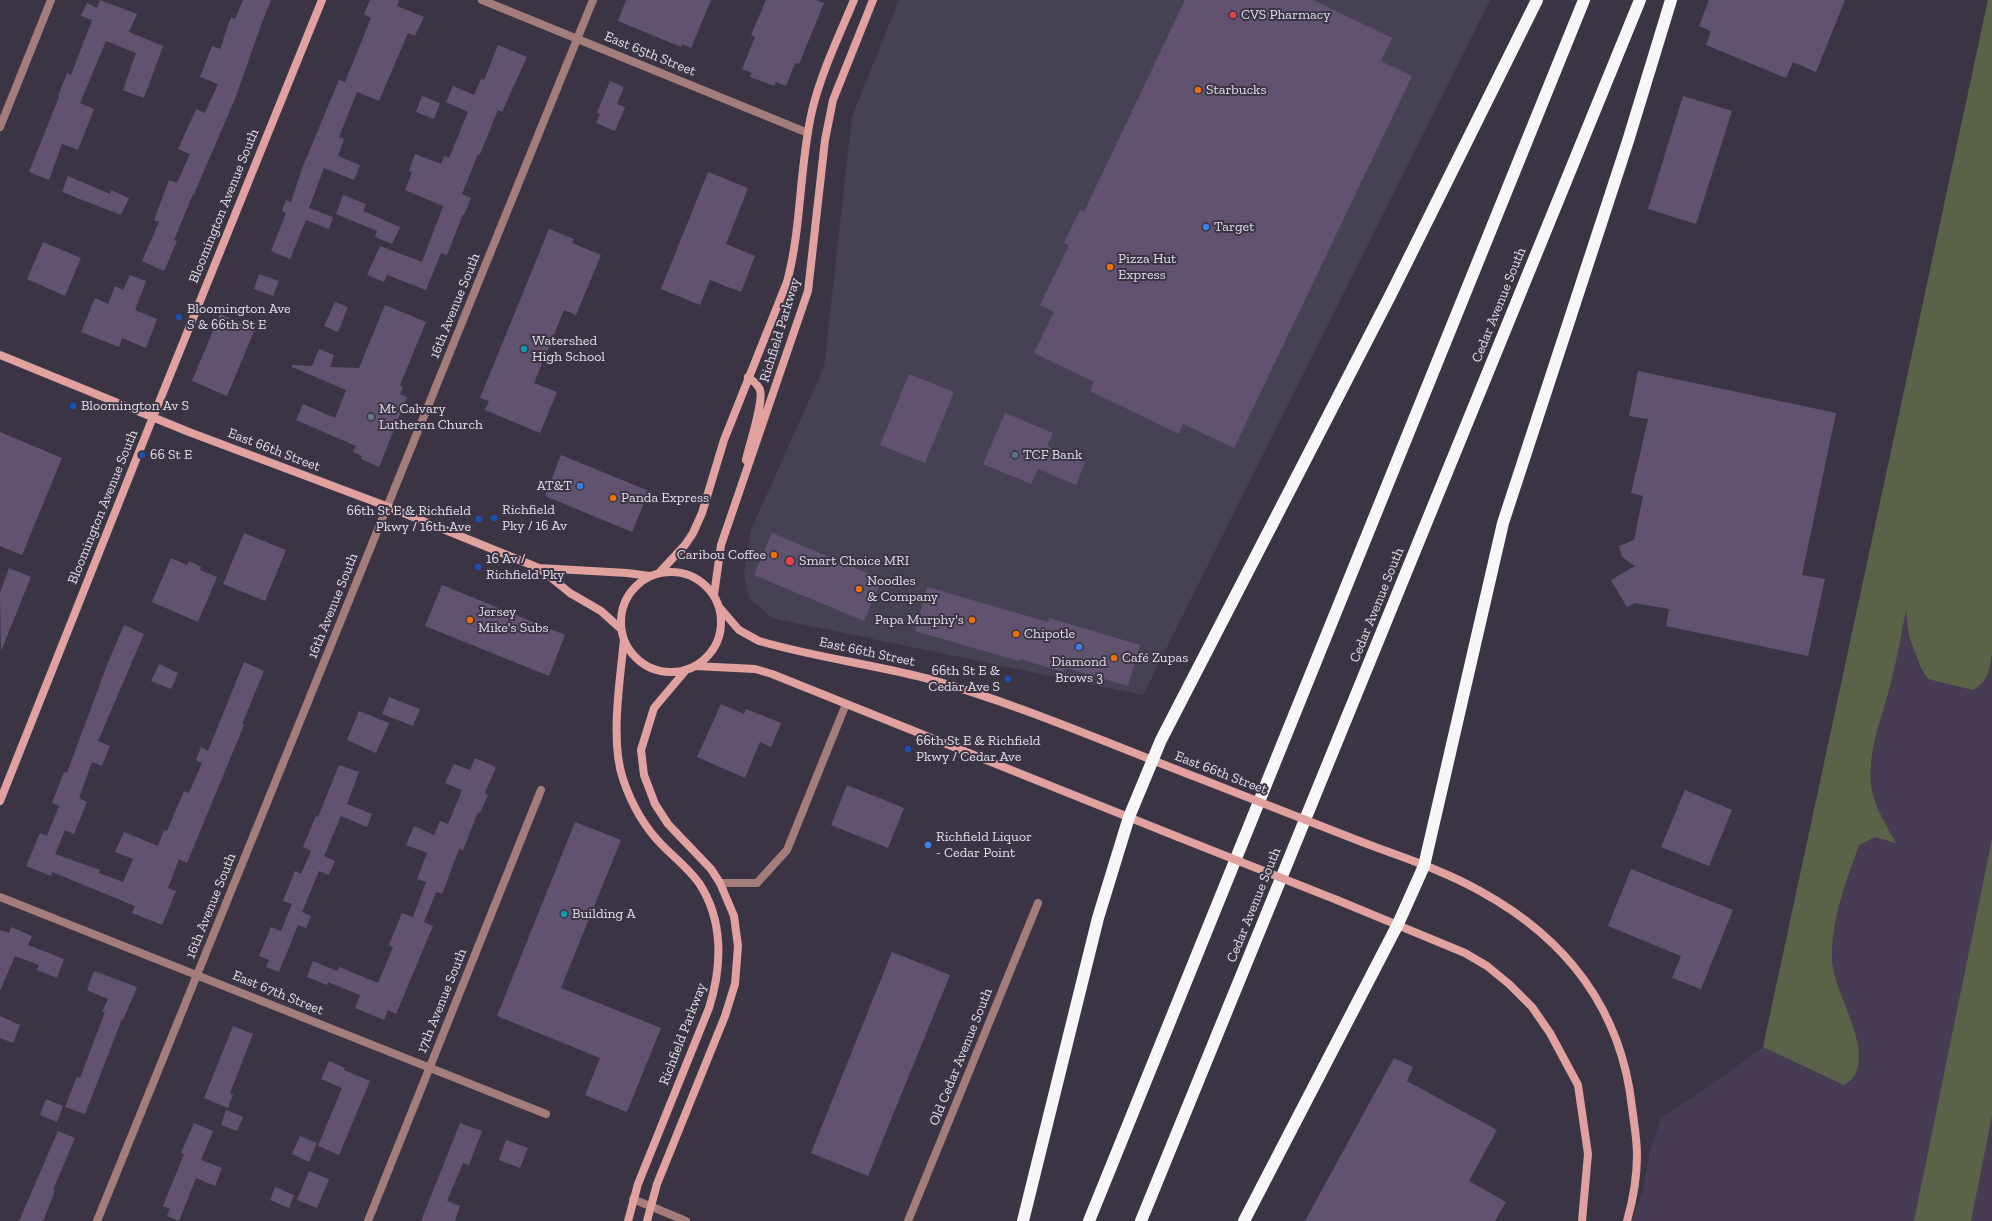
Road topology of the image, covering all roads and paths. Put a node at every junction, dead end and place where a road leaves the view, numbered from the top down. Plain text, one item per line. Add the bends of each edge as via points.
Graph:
1 (51, 0) edge
2 (322, 0) edge
3 (482, 0) edge
4 (593, 0) edge
5 (854, 0) edge
6 (873, 0) edge
7 (1537, 0) edge
8 (1584, 0) edge
9 (1640, 0) edge
10 (1671, 0) edge
11 (577, 38) junction
12 (0, 127) edge
13 (808, 133) junction
14 (0, 355) edge
15 (748, 377) junction
16 (153, 417) junction
17 (744, 477) junction
18 (386, 506) junction
19 (539, 568) junction
20 (658, 573) junction
21 (650, 576) junction
22 (714, 594) junction
23 (720, 608) junction
24 (621, 629) junction
25 (624, 640) junction
26 (696, 666) junction
27 (686, 670) junction
28 (846, 704) junction
29 (1153, 761) junction
30 (541, 790) dead end
31 (0, 801) edge
32 (1129, 817) junction
33 (1424, 866) junction
34 (720, 883) junction
35 (0, 897) edge
36 (1038, 903) dead end
37 (1398, 924) junction
38 (197, 974) junction
39 (429, 1067) junction
40 (546, 1114) dead end
41 (633, 1199) junction
42 (650, 1206) junction
43 (97, 1221) edge
44 (368, 1221) edge
45 (628, 1221) edge
46 (647, 1221) edge
47 (686, 1221) edge
48 (908, 1221) edge
49 (1023, 1221) edge
50 (1089, 1221) edge
51 (1141, 1221) edge
52 (1244, 1221) edge
53 (1582, 1221) edge
54 (1627, 1221) edge

1 - 12 street
2 - 16 street, Bloomington Avenue South
3 - 11 street, East 65th Street
4 - 11 street, 16th Avenue South
5 - 13 street, Richfield Parkway via 818,89
6 - 17 street, Richfield Parkway via 839,83 829,115 808,291
7 - 29 highway via 1391,294 1161,740
8 - 50 highway
9 - 51 highway, Cedar Avenue South
10 - 33 highway via 1503,523
11 - 13 street, East 65th Street
11 - 18 street, 16th Avenue South
13 - 15 street, Richfield Parkway via 793,258 787,282
14 - 16 street, East 66th Street
15 - 17 street via 757,384 761,392 761,402 748,448
15 - 20 street, Richfield Parkway via 693,533
16 - 18 street, East 66th Street
16 - 31 street, Bloomington Avenue South
17 - 22 street, Richfield Parkway via 721,545
18 - 19 street, East 66th Street
18 - 38 street, 16th Avenue South
19 - 21 street, East 66th Street
19 - 24 street, East 66th Street via 570,593 601,611
20 - 21 street
20 - 22 street via 674,571 690,575
21 - 24 street via 637,585 627,598 621,613
22 - 23 street
23 - 26 street via 722,625 718,642 709,656
23 - 29 street, East 66th Street via 739,630 759,641 925,678 1056,721
24 - 25 street
25 - 27 street via 631,653 642,663 656,670
25 - 41 street, Richfield Parkway via 617,743 622,778 639,817 699,883 714,913 719,955 716,985 709,1008
26 - 27 street
26 - 28 street via 755,669
27 - 34 street via 654,708 641,750 644,775 655,804 668,824 711,869
28 - 32 street
28 - 34 street via 787,850 757,883
29 - 32 highway
29 - 33 street, East 66th Street, bridge
30 - 39 street, 17th Avenue South
32 - 37 street, bridge
32 - 49 highway via 1098,918
33 - 37 highway
33 - 54 street, East 66th Street via 1479,890 1515,912 1570,961 1608,1017 1620,1046 1629,1079 1637,1155
34 - 42 street via 734,916 738,946 735,984 725,1016
35 - 38 street, East 67th Street
36 - 48 street, Old Cedar Avenue South
37 - 52 highway
37 - 53 street via 1465,953 1487,966 1532,1007 1550,1032 1578,1085 1588,1154
38 - 39 street, East 67th Street
38 - 43 street, 16th Avenue South
39 - 40 street, East 67th Street
39 - 44 street, 17th Avenue South
41 - 42 street
41 - 45 street, Richfield Parkway
42 - 46 street
42 - 47 street

